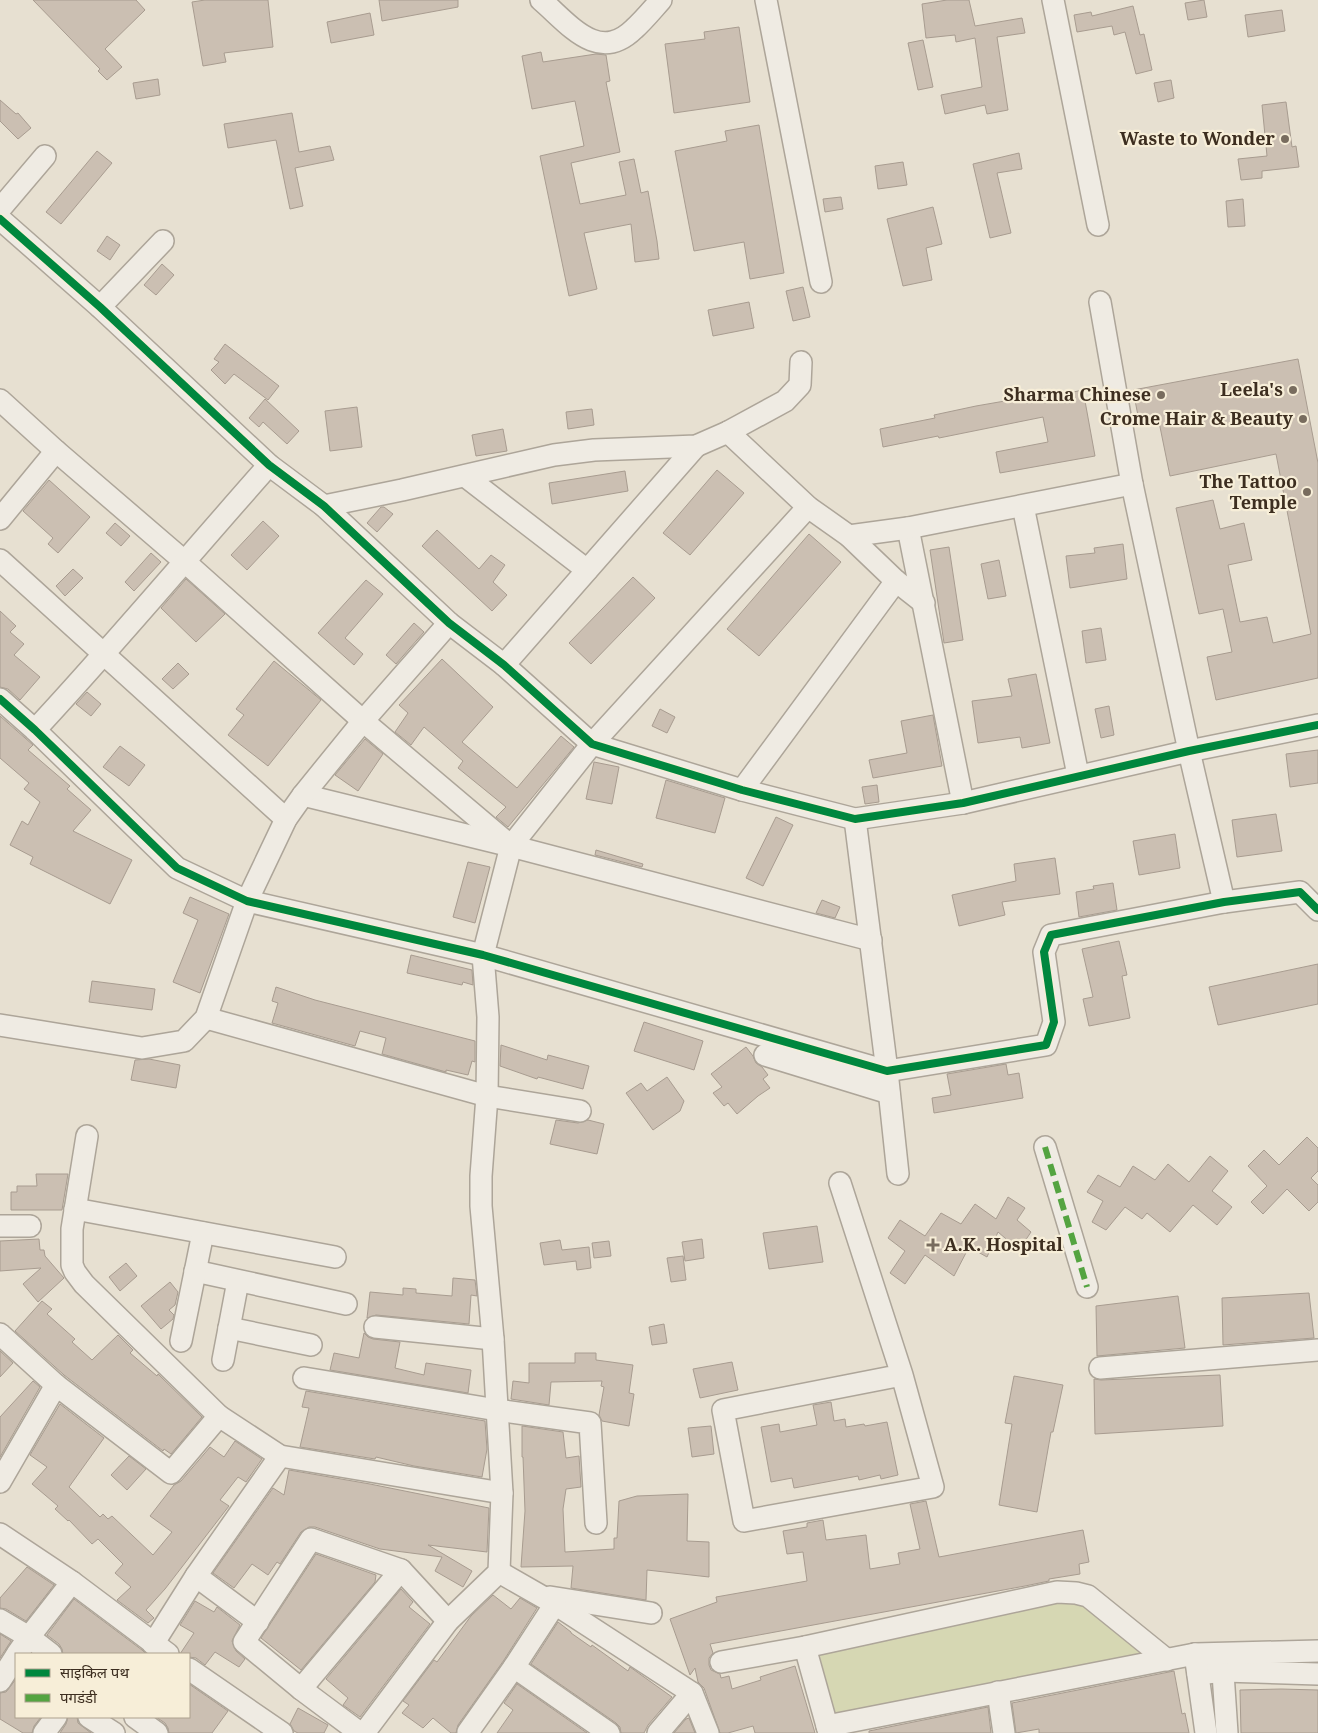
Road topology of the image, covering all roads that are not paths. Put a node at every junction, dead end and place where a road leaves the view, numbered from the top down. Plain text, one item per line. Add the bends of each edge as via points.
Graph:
1 (541, 0) edge
2 (661, 0) edge
3 (766, 0) edge
4 (1053, 0) edge
5 (45, 156) dead end
6 (0, 209) edge
7 (0, 219) edge
8 (1098, 225) dead end
9 (163, 240) dead end
10 (821, 282) dead end
11 (1100, 302) dead end
12 (100, 307) junction
13 (801, 362) dead end
14 (0, 400) edge
15 (728, 432) junction
16 (696, 446) junction
17 (56, 451) junction
18 (269, 464) junction
19 (465, 476) junction
20 (1132, 484) junction
21 (324, 506) junction
22 (1023, 506) junction
23 (808, 507) junction
24 (0, 519) edge
25 (908, 528) junction
26 (849, 536) junction
27 (0, 560) edge
28 (184, 561) junction
29 (587, 570) junction
30 (896, 581) junction
31 (924, 603) junction
32 (449, 623) junction
33 (104, 656) junction
34 (504, 665) junction
35 (0, 699) edge
36 (363, 721) junction
37 (1318, 726) edge
38 (35, 730) junction
39 (592, 744) junction
40 (1188, 751) junction
41 (1078, 775) junction
42 (742, 790) junction
43 (303, 795) junction
44 (963, 803) junction
45 (286, 819) junction
46 (855, 819) junction
47 (512, 846) junction
48 (247, 902) junction
49 (1224, 902) junction
50 (1318, 910) edge
51 (871, 940) junction
52 (483, 955) junction
53 (206, 1018) junction
54 (0, 1025) edge
55 (764, 1055) dead end
56 (887, 1071) junction
57 (889, 1093) junction
58 (488, 1096) junction
59 (580, 1111) dead end
60 (87, 1136) dead end
61 (1045, 1147) dead end
62 (898, 1174) dead end
63 (840, 1183) dead end
64 (76, 1209) junction
65 (0, 1226) edge
66 (30, 1226) dead end
67 (203, 1233) junction
68 (335, 1258) dead end
69 (195, 1271) junction
70 (238, 1281) junction
71 (1087, 1287) dead end
72 (346, 1304) dead end
73 (375, 1327) dead end
74 (229, 1328) junction
75 (0, 1334) edge
76 (493, 1339) junction
77 (181, 1341) dead end
78 (311, 1345) dead end
79 (1318, 1350) edge
80 (223, 1360) dead end
81 (1100, 1368) dead end
82 (902, 1375) junction
83 (304, 1378) dead end
84 (56, 1385) junction
85 (497, 1410) junction
86 (219, 1416) junction
87 (280, 1456) junction
88 (5, 1457) edge
89 (0, 1482) edge
90 (502, 1493) junction
91 (596, 1523) dead end
92 (0, 1534) edge
93 (401, 1570) junction
94 (499, 1572) junction
95 (196, 1576) junction
96 (72, 1582) junction
97 (547, 1599) junction
98 (651, 1613) dead end
99 (0, 1620) edge
100 (448, 1621) junction
101 (258, 1622) junction
102 (805, 1647) junction
103 (21, 1649) edge
104 (160, 1649) edge
105 (1318, 1651) edge
106 (45, 1653) edge
107 (15, 1658) edge
108 (1167, 1660) junction
109 (721, 1662) dead end
110 (1223, 1662) junction
111 (1197, 1664) junction
112 (514, 1667) junction
113 (190, 1670) edge
114 (1318, 1674) edge
115 (0, 1682) edge
116 (301, 1689) junction
117 (998, 1692) junction
118 (692, 1693) junction
119 (55, 1718) edge
120 (91, 1718) edge
121 (136, 1718) edge
122 (828, 1730) edge
123 (44, 1733) edge
124 (114, 1733) edge
125 (157, 1733) edge
126 (282, 1733) edge
127 (362, 1733) edge
128 (470, 1733) edge
129 (609, 1733) edge
130 (658, 1733) edge
131 (708, 1733) edge
132 (1004, 1733) edge
133 (1206, 1733) edge
134 (1227, 1733) edge

1 - 2 street via 582,36 601,44 614,42 633,30
3 - 10 street
4 - 8 street
5 - 6 street
7 - 12 street
9 - 12 street
11 - 20 street
12 - 18 street
13 - 15 street via 800,385 785,401
14 - 17 street
15 - 16 street
15 - 23 street
16 - 19 street via 554,455
16 - 29 street
17 - 24 street
17 - 28 street
18 - 21 street
18 - 28 street
19 - 21 street
19 - 29 street
20 - 22 street
20 - 40 street
21 - 32 street
22 - 25 street
22 - 41 street
23 - 26 street
23 - 39 street
25 - 26 street
25 - 31 street
26 - 30 street
27 - 33 street
28 - 33 street
28 - 36 street
29 - 34 street
30 - 31 street
30 - 42 street
31 - 44 street
32 - 34 street
32 - 36 street
33 - 38 street
33 - 45 street
34 - 39 street
35 - 38 street
36 - 43 street
36 - 47 street
37 - 40 street
38 - 48 street via 177,868
39 - 42 street
39 - 47 street
40 - 41 street
40 - 49 street
41 - 44 street
42 - 46 street
43 - 45 street
43 - 47 street
44 - 46 street
45 - 48 street
46 - 51 street
47 - 51 street
47 - 52 street
48 - 52 street
48 - 53 street
49 - 50 street via 1300,892
49 - 56 street via 1051,936 1044,952 1054,1022 1046,1045
51 - 56 street
52 - 56 street
52 - 58 street via 488,1017
53 - 54 street via 184,1041 142,1048
53 - 58 street
55 - 57 street
56 - 57 street
57 - 62 street
58 - 59 street
58 - 76 street via 481,1206
60 - 64 street
61 - 71 street
63 - 82 street
64 - 67 street
64 - 86 street via 72,1238 75,1272
65 - 66 street
67 - 68 street
67 - 69 street
69 - 70 street
69 - 77 street
70 - 72 street
70 - 74 street
73 - 76 street
74 - 78 street
74 - 80 street
75 - 84 street
76 - 85 street
79 - 81 street
82 - 82 street via 723,1410 744,1522 933,1487
83 - 85 street
84 - 86 street via 171,1473
84 - 88 street
85 - 90 street
85 - 91 street via 590,1423
86 - 87 street
87 - 90 street
87 - 95 street
88 - 89 street
90 - 94 street
92 - 96 street
93 - 100 street
93 - 101 street via 311,1539
93 - 116 street
94 - 97 street
94 - 100 street
95 - 101 street
95 - 104 street
96 - 103 street
96 - 104 street
97 - 98 street
97 - 112 street
97 - 118 street
99 - 103 street
100 - 127 street
101 - 116 street via 244,1642
102 - 108 street via 1057,1592 1088,1596
102 - 109 street
102 - 122 street
103 - 106 street
105 - 110 street
107 - 115 street
108 - 111 street
108 - 117 street
110 - 111 street
110 - 114 street
110 - 134 street
111 - 133 street
112 - 128 street
112 - 129 street
113 - 126 street
116 - 127 street
117 - 122 street
117 - 132 street
118 - 130 street
118 - 131 street
119 - 123 street
120 - 124 street
121 - 125 street

